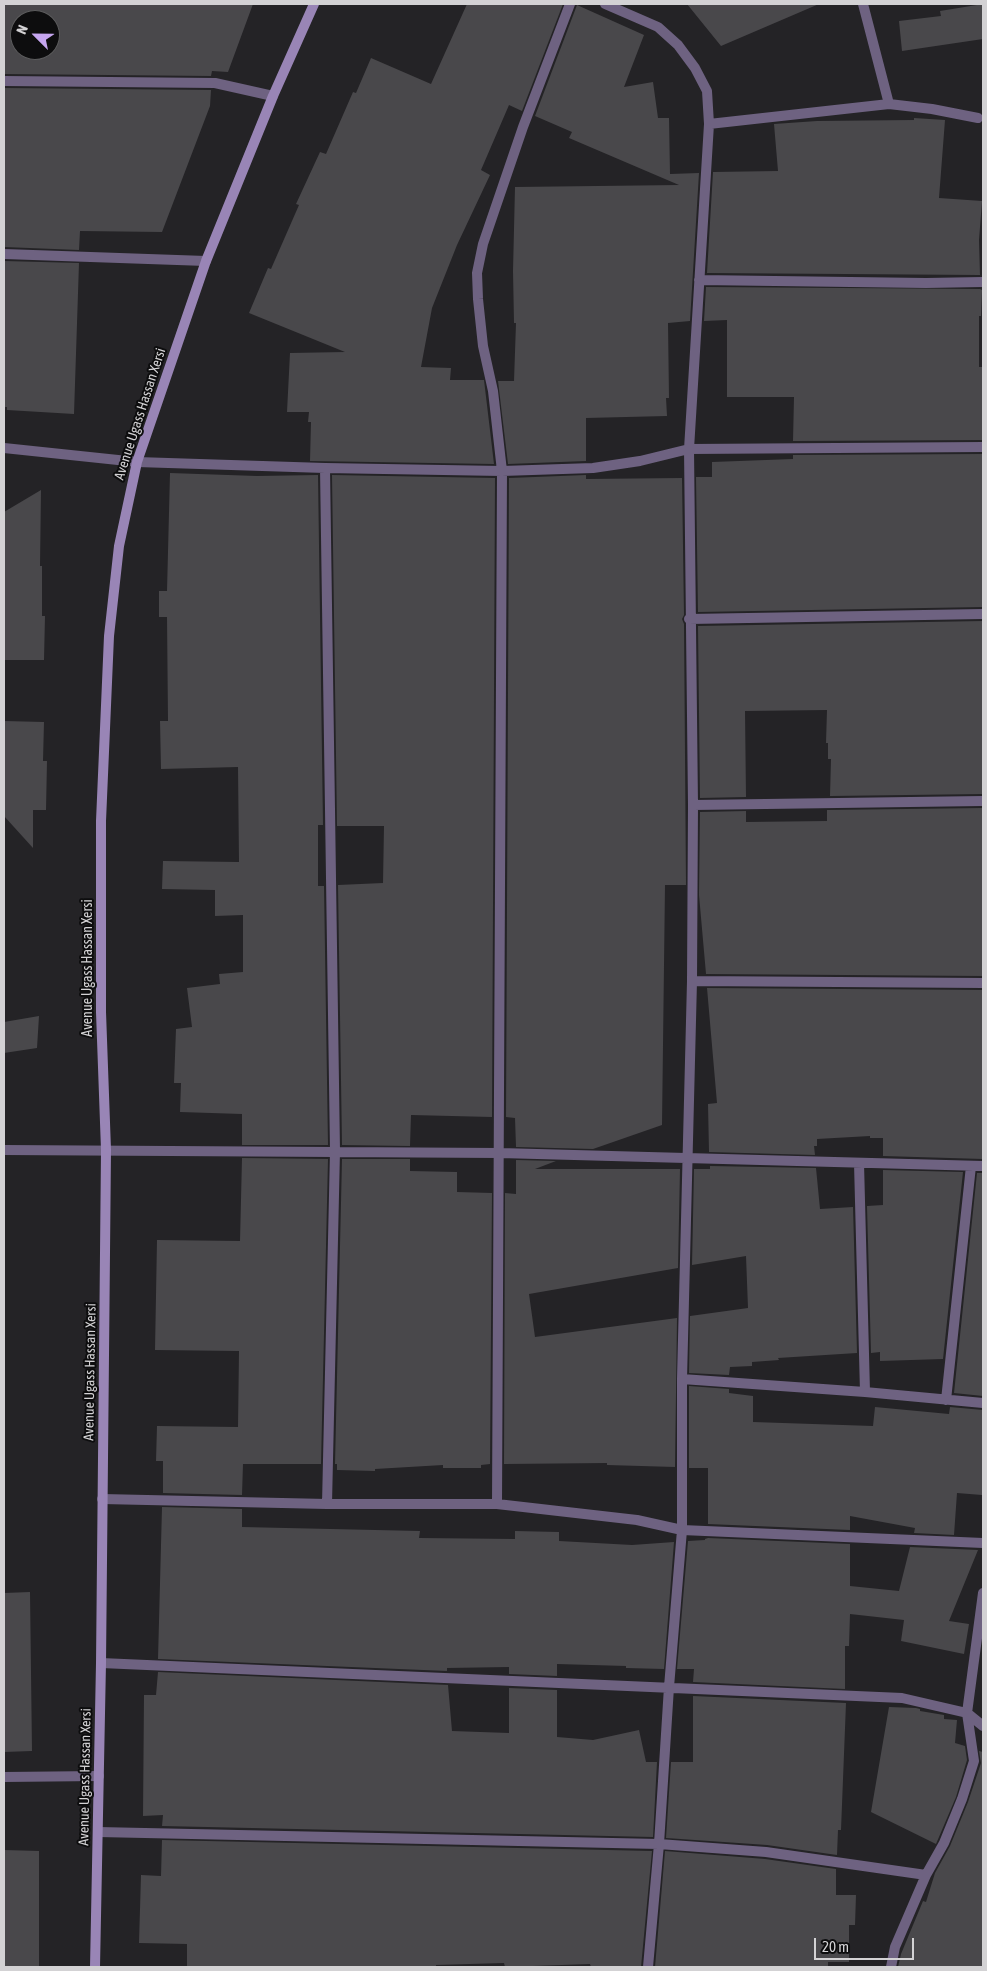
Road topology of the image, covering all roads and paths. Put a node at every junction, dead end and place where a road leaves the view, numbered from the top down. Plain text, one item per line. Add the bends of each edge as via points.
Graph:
1 (314, 4) edge
2 (570, 4) edge
3 (605, 4) edge
4 (864, 4) edge
5 (4, 82) edge
6 (273, 96) junction
7 (889, 104) junction
8 (978, 118) dead end
9 (709, 124) junction
10 (4, 254) edge
11 (206, 260) junction
12 (699, 280) junction
13 (983, 282) edge
14 (983, 447) edge
15 (4, 448) edge
16 (689, 449) junction
17 (136, 462) junction
18 (325, 468) junction
19 (502, 470) junction
20 (983, 614) edge
21 (690, 619) junction
22 (983, 801) edge
23 (693, 805) junction
24 (692, 981) junction
25 (983, 982) edge
26 (4, 1150) edge
27 (106, 1150) junction
28 (335, 1151) junction
29 (500, 1153) junction
30 (689, 1159) junction
31 (859, 1164) junction
32 (971, 1166) junction
33 (983, 1166) edge
34 (682, 1379) junction
35 (865, 1392) junction
36 (946, 1400) junction
37 (983, 1403) edge
38 (102, 1499) junction
39 (327, 1504) junction
40 (497, 1504) junction
41 (682, 1530) junction
42 (983, 1543) edge
43 (983, 1593) edge
44 (101, 1664) junction
45 (669, 1687) junction
46 (967, 1713) junction
47 (983, 1726) edge
48 (99, 1776) junction
49 (4, 1777) edge
50 (98, 1832) junction
51 (659, 1844) junction
52 (926, 1874) junction
53 (95, 1967) edge
54 (648, 1967) edge
55 (890, 1967) edge

1 - 6 main road, Avenue Ugass Hassan Xersi
2 - 19 street via 520,136 484,244 478,273 483,346 493,391
3 - 9 street via 658,27 678,45 707,91
4 - 7 street
5 - 6 street via 215,83
6 - 11 main road, Avenue Ugass Hassan Xersi
7 - 8 street
7 - 9 street
9 - 12 street
10 - 11 street
11 - 17 main road, Avenue Ugass Hassan Xersi
12 - 13 street
12 - 16 street
14 - 16 street
15 - 17 street
16 - 19 street via 593,468
16 - 21 street
17 - 18 street
17 - 27 main road, Avenue Ugass Hassan Xersi via 119,546 111,618 101,822 101,1012
18 - 19 street
18 - 28 street
19 - 29 street
20 - 21 street
21 - 23 street
22 - 23 street
23 - 24 street
24 - 25 street
24 - 30 street
26 - 27 street
27 - 28 street
27 - 38 main road, Avenue Ugass Hassan Xersi
28 - 29 street
28 - 39 street
29 - 30 street
29 - 40 street
30 - 31 street
30 - 34 street
31 - 32 street
31 - 35 street
32 - 33 street
32 - 36 street
34 - 35 street
34 - 41 street
35 - 36 street
36 - 37 street
38 - 39 street
38 - 44 main road, Avenue Ugass Hassan Xersi
39 - 40 street
40 - 41 street via 637,1520
41 - 42 street
41 - 45 street
43 - 46 street
44 - 45 street
44 - 48 main road, Avenue Ugass Hassan Xersi
45 - 46 street via 902,1698
45 - 51 street
46 - 47 street
46 - 52 street via 974,1761 944,1843
48 - 49 street
48 - 50 main road, Avenue Ugass Hassan Xersi
50 - 51 street
50 - 53 main road, Avenue Ugass Hassan Xersi
51 - 52 street via 766,1852
51 - 54 street
52 - 55 street via 895,1947

